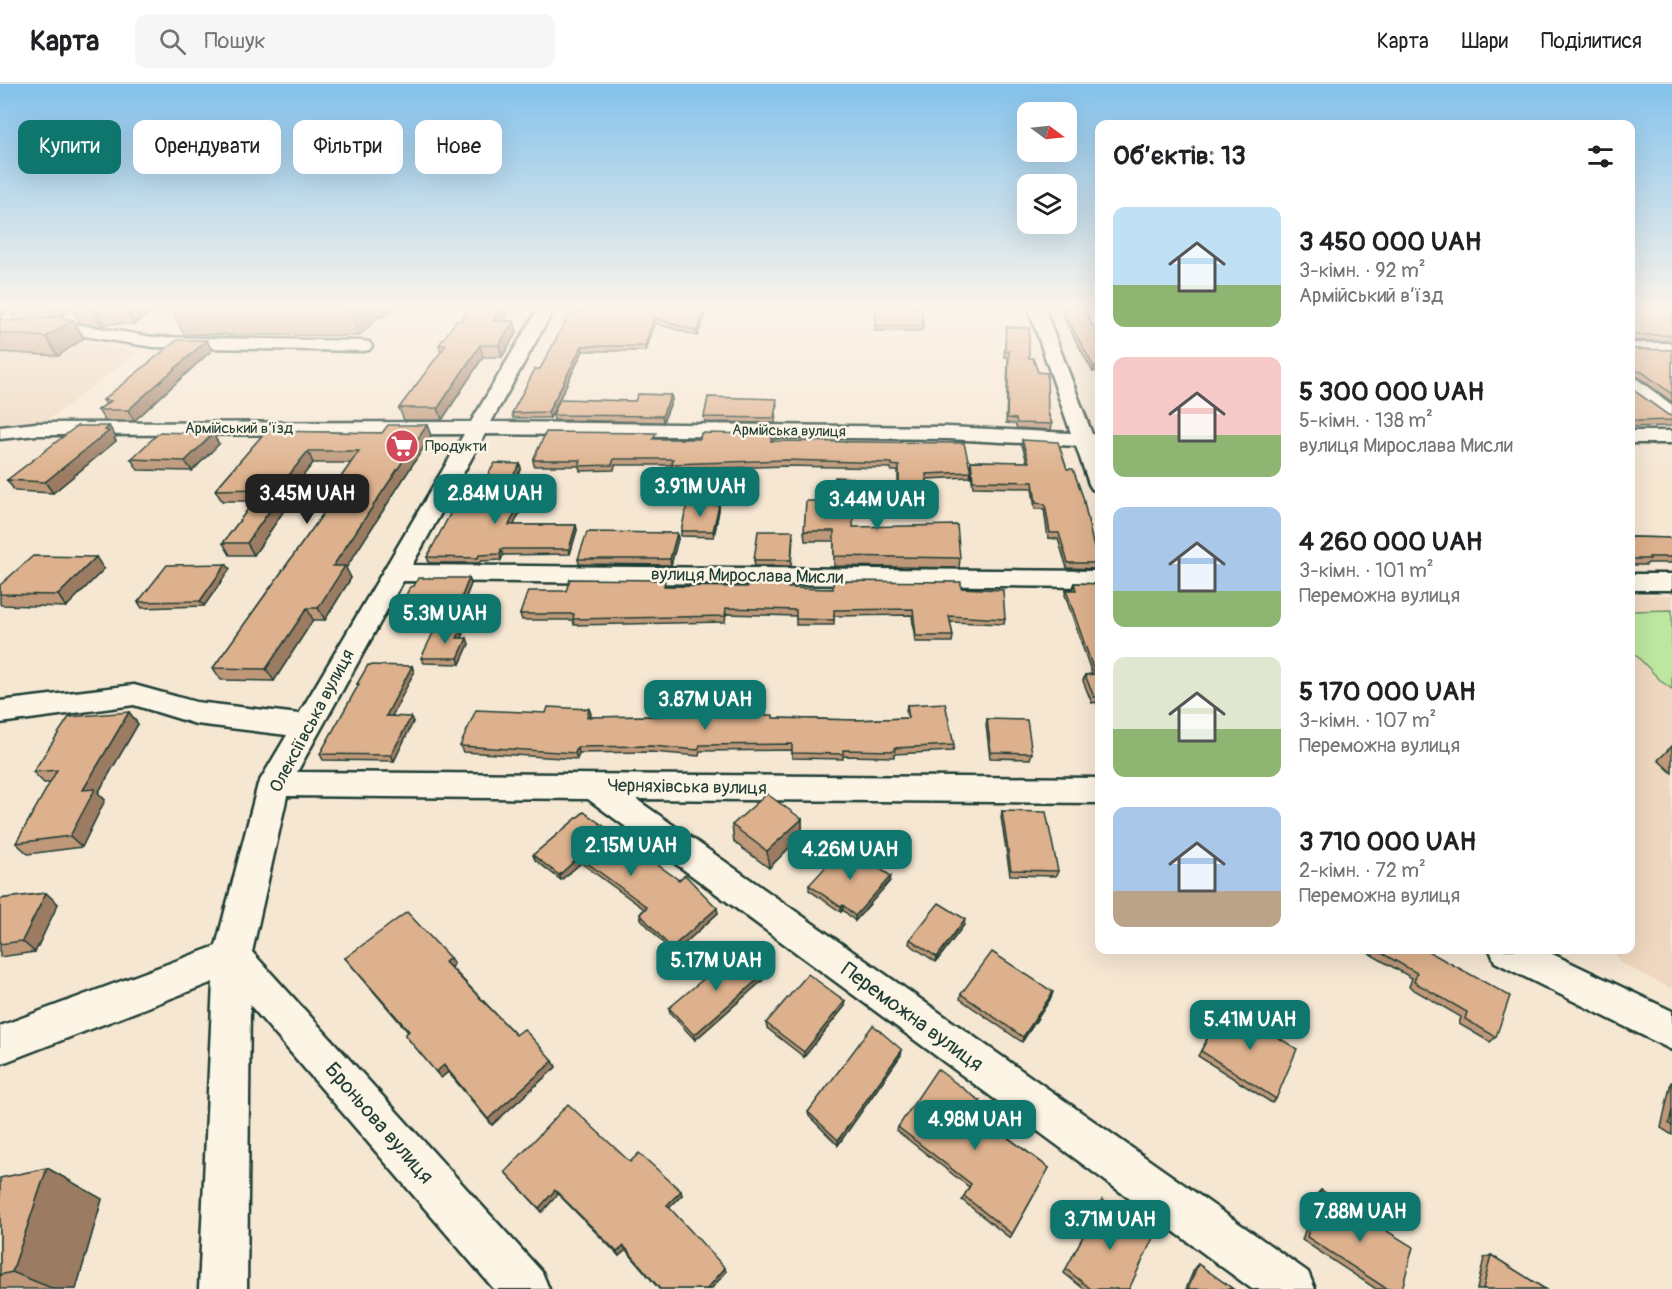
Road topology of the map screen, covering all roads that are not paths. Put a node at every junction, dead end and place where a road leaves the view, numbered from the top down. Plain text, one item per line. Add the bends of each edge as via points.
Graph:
1 (515, 363) edge
2 (1060, 363) edge
3 (1635, 387) edge
4 (1672, 415) edge
5 (478, 428) junction
6 (0, 432) edge
7 (1635, 437) edge
8 (1672, 437) edge
9 (1092, 441) edge
10 (1095, 457) edge
11 (394, 573) junction
12 (1095, 579) edge
13 (1635, 582) edge
14 (1672, 582) edge
15 (0, 712) edge
16 (308, 726) junction
17 (274, 784) junction
18 (593, 786) junction
19 (1095, 791) edge
20 (1516, 954) edge
21 (232, 957) junction
22 (1672, 1031) edge
23 (0, 1045) edge
24 (223, 1289) edge
25 (525, 1289) edge
26 (1291, 1289) edge

1 - 5 street, Олексіївська вулиця
2 - 9 street
3 - 4 street
5 - 6 street, Армійський в’їзд
5 - 9 street, Армійська вулиця via 948,433
5 - 11 street, Олексіївська вулиця
7 - 8 street
9 - 10 street
11 - 12 street, вулиця Мирослава Мисли
11 - 16 street, Олексіївська вулиця
13 - 14 street
15 - 16 street via 134,695 196,713
16 - 17 street, Олексіївська вулиця
17 - 18 street, Черняхівська вулиця
17 - 21 street, Олексіївська вулиця
18 - 19 street, Черняхівська вулиця
18 - 26 street, Переможна вулиця
20 - 22 street
21 - 23 street
21 - 24 street, Олексіївська вулиця
21 - 25 street, Броньова вулиця

